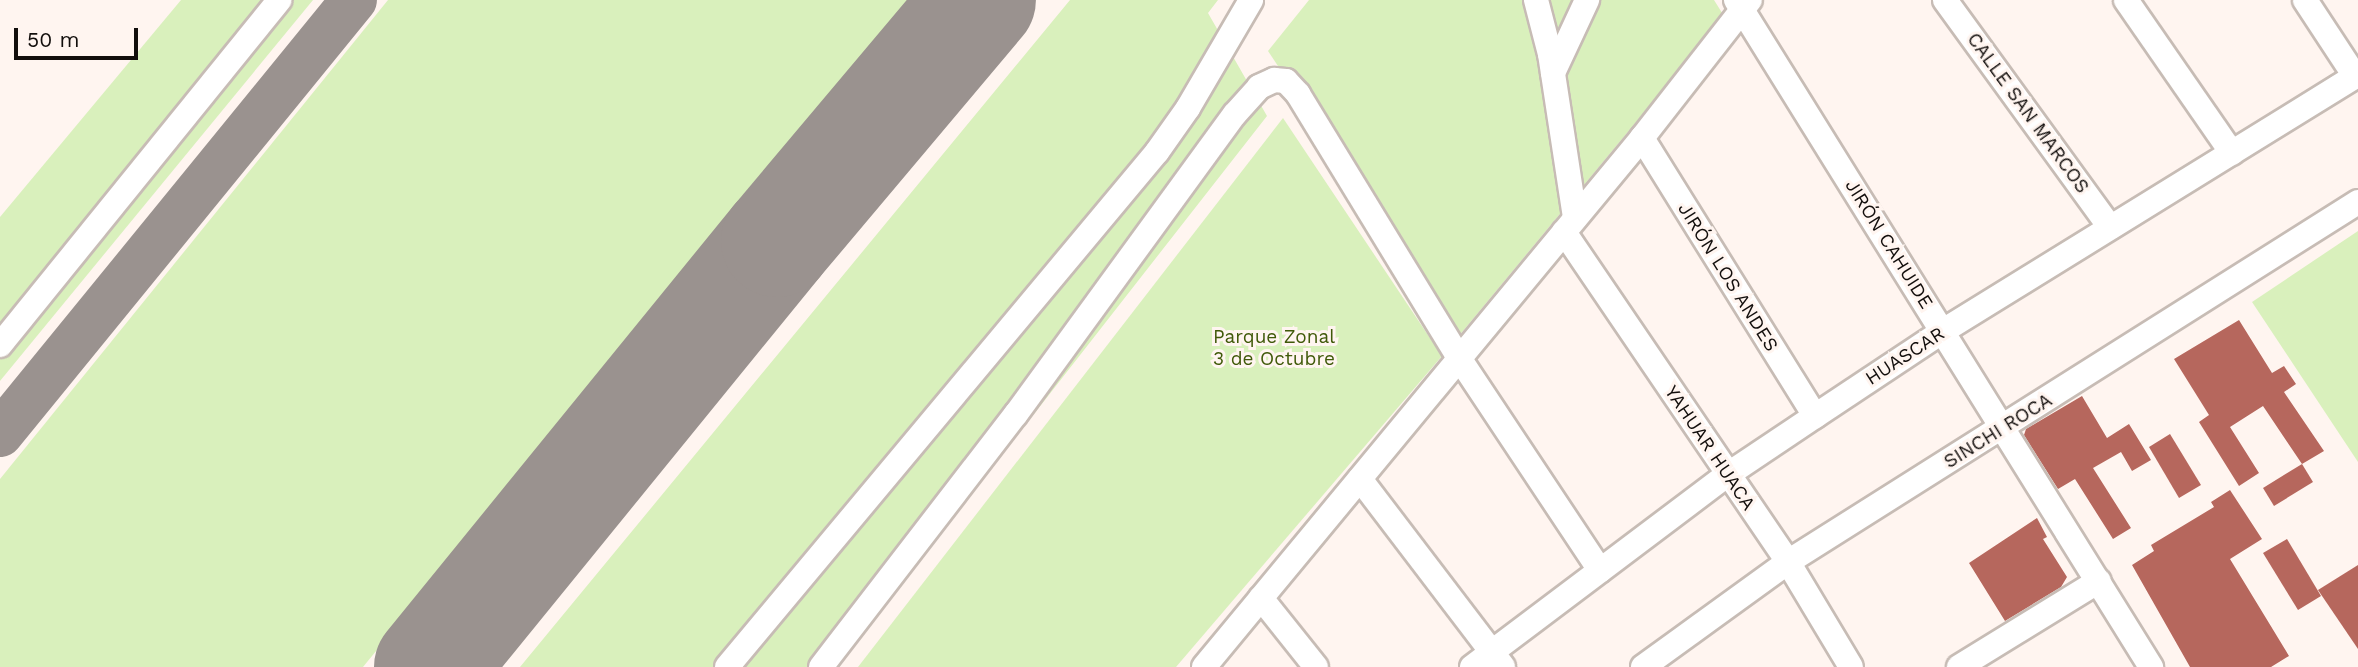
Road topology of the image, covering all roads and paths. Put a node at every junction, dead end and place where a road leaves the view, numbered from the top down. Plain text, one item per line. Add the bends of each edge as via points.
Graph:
1 (279, 0) edge
2 (1251, 0) edge
3 (1536, 0) edge
4 (1587, 0) edge
5 (1945, 0) edge
6 (2126, 0) edge
7 (2305, 0) edge
8 (1743, 3) edge
9 (1553, 73) junction
10 (2357, 76) edge
11 (1642, 138) junction
12 (2232, 153) junction
13 (2358, 202) edge
14 (1570, 225) junction
15 (2110, 227) junction
16 (1943, 331) junction
17 (0, 345) edge
18 (1459, 358) junction
19 (1815, 416) junction
20 (2004, 428) junction
21 (1727, 475) junction
22 (1360, 479) junction
23 (1788, 562) junction
24 (1600, 569) junction
25 (2099, 581) junction
26 (1261, 598) junction
27 (1498, 659) edge
28 (727, 667) edge
29 (821, 667) edge
30 (1203, 667) edge
31 (1316, 667) edge
32 (1472, 667) edge
33 (1643, 667) edge
34 (1851, 667) edge
35 (1959, 667) edge
36 (2151, 667) edge

1 - 17 street
2 - 28 street via 1157,152
3 - 9 street
4 - 9 street
5 - 15 street, CALLE SAN MARCOS
6 - 12 street
7 - 10 street
8 - 11 street
8 - 16 street, JIRÓN CAHUIDE
9 - 14 street
10 - 12 street, HUASCAR
11 - 14 street
11 - 19 street, JIRÓN LOS ANDES
12 - 15 street, HUASCAR
13 - 20 street, SINCHI ROCA
14 - 18 street
14 - 21 street, YAHUAR HUACA
15 - 16 street, HUASCAR
16 - 19 street, HUASCAR
16 - 20 street, JIRÓN CAHUIDE
18 - 22 street
18 - 24 street
18 - 29 street via 1298,94 1286,81 1265,83 1235,114 1016,414
19 - 21 street, HUASCAR
20 - 23 street, SINCHI ROCA
20 - 25 street, JIRÓN CAHUIDE
21 - 23 street, YAHUAR HUACA
21 - 24 street, HUASCAR
22 - 26 street
22 - 27 street
23 - 33 street, SINCHI ROCA
23 - 34 street, YAHUAR HUACA
24 - 27 street, HUASCAR
25 - 35 street
25 - 36 street, JIRÓN CAHUIDE
26 - 30 street
26 - 31 street
27 - 32 street, HUASCAR

